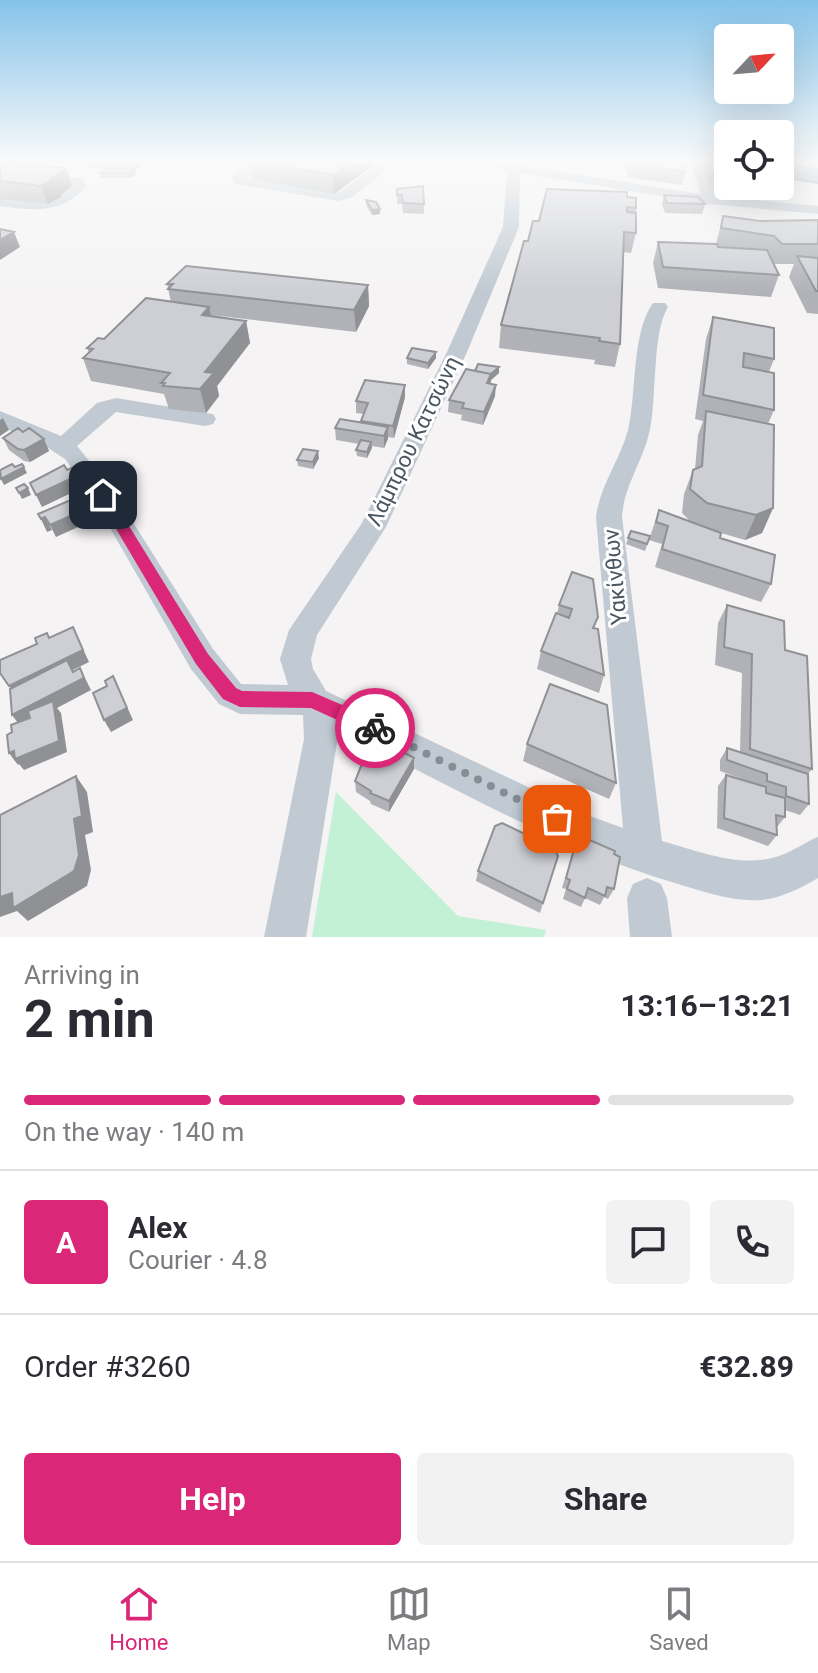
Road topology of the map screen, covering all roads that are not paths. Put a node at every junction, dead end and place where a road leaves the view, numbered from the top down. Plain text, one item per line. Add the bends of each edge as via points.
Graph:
1 (512, 206) edge
2 (769, 206) edge
3 (818, 210) edge
4 (659, 307) dead end
5 (0, 418) edge
6 (205, 419) dead end
7 (63, 446) junction
8 (312, 700) junction
9 (645, 855) junction
10 (818, 856) edge
11 (285, 937) edge

1 - 8 street, Λάμπρου Κατσώνη via 511,227 457,352 373,527 296,649 295,666
2 - 3 street
4 - 9 street, Υακίνθων via 651,321 641,421 610,498 609,517
5 - 7 street
6 - 7 street via 116,405 105,408
7 - 8 street via 103,495 202,659 230,694 240,699
8 - 9 street via 580,831
8 - 11 street, Λάμπρου Κατσώνη via 321,719 321,739
9 - 10 street via 721,877 761,880 787,874

